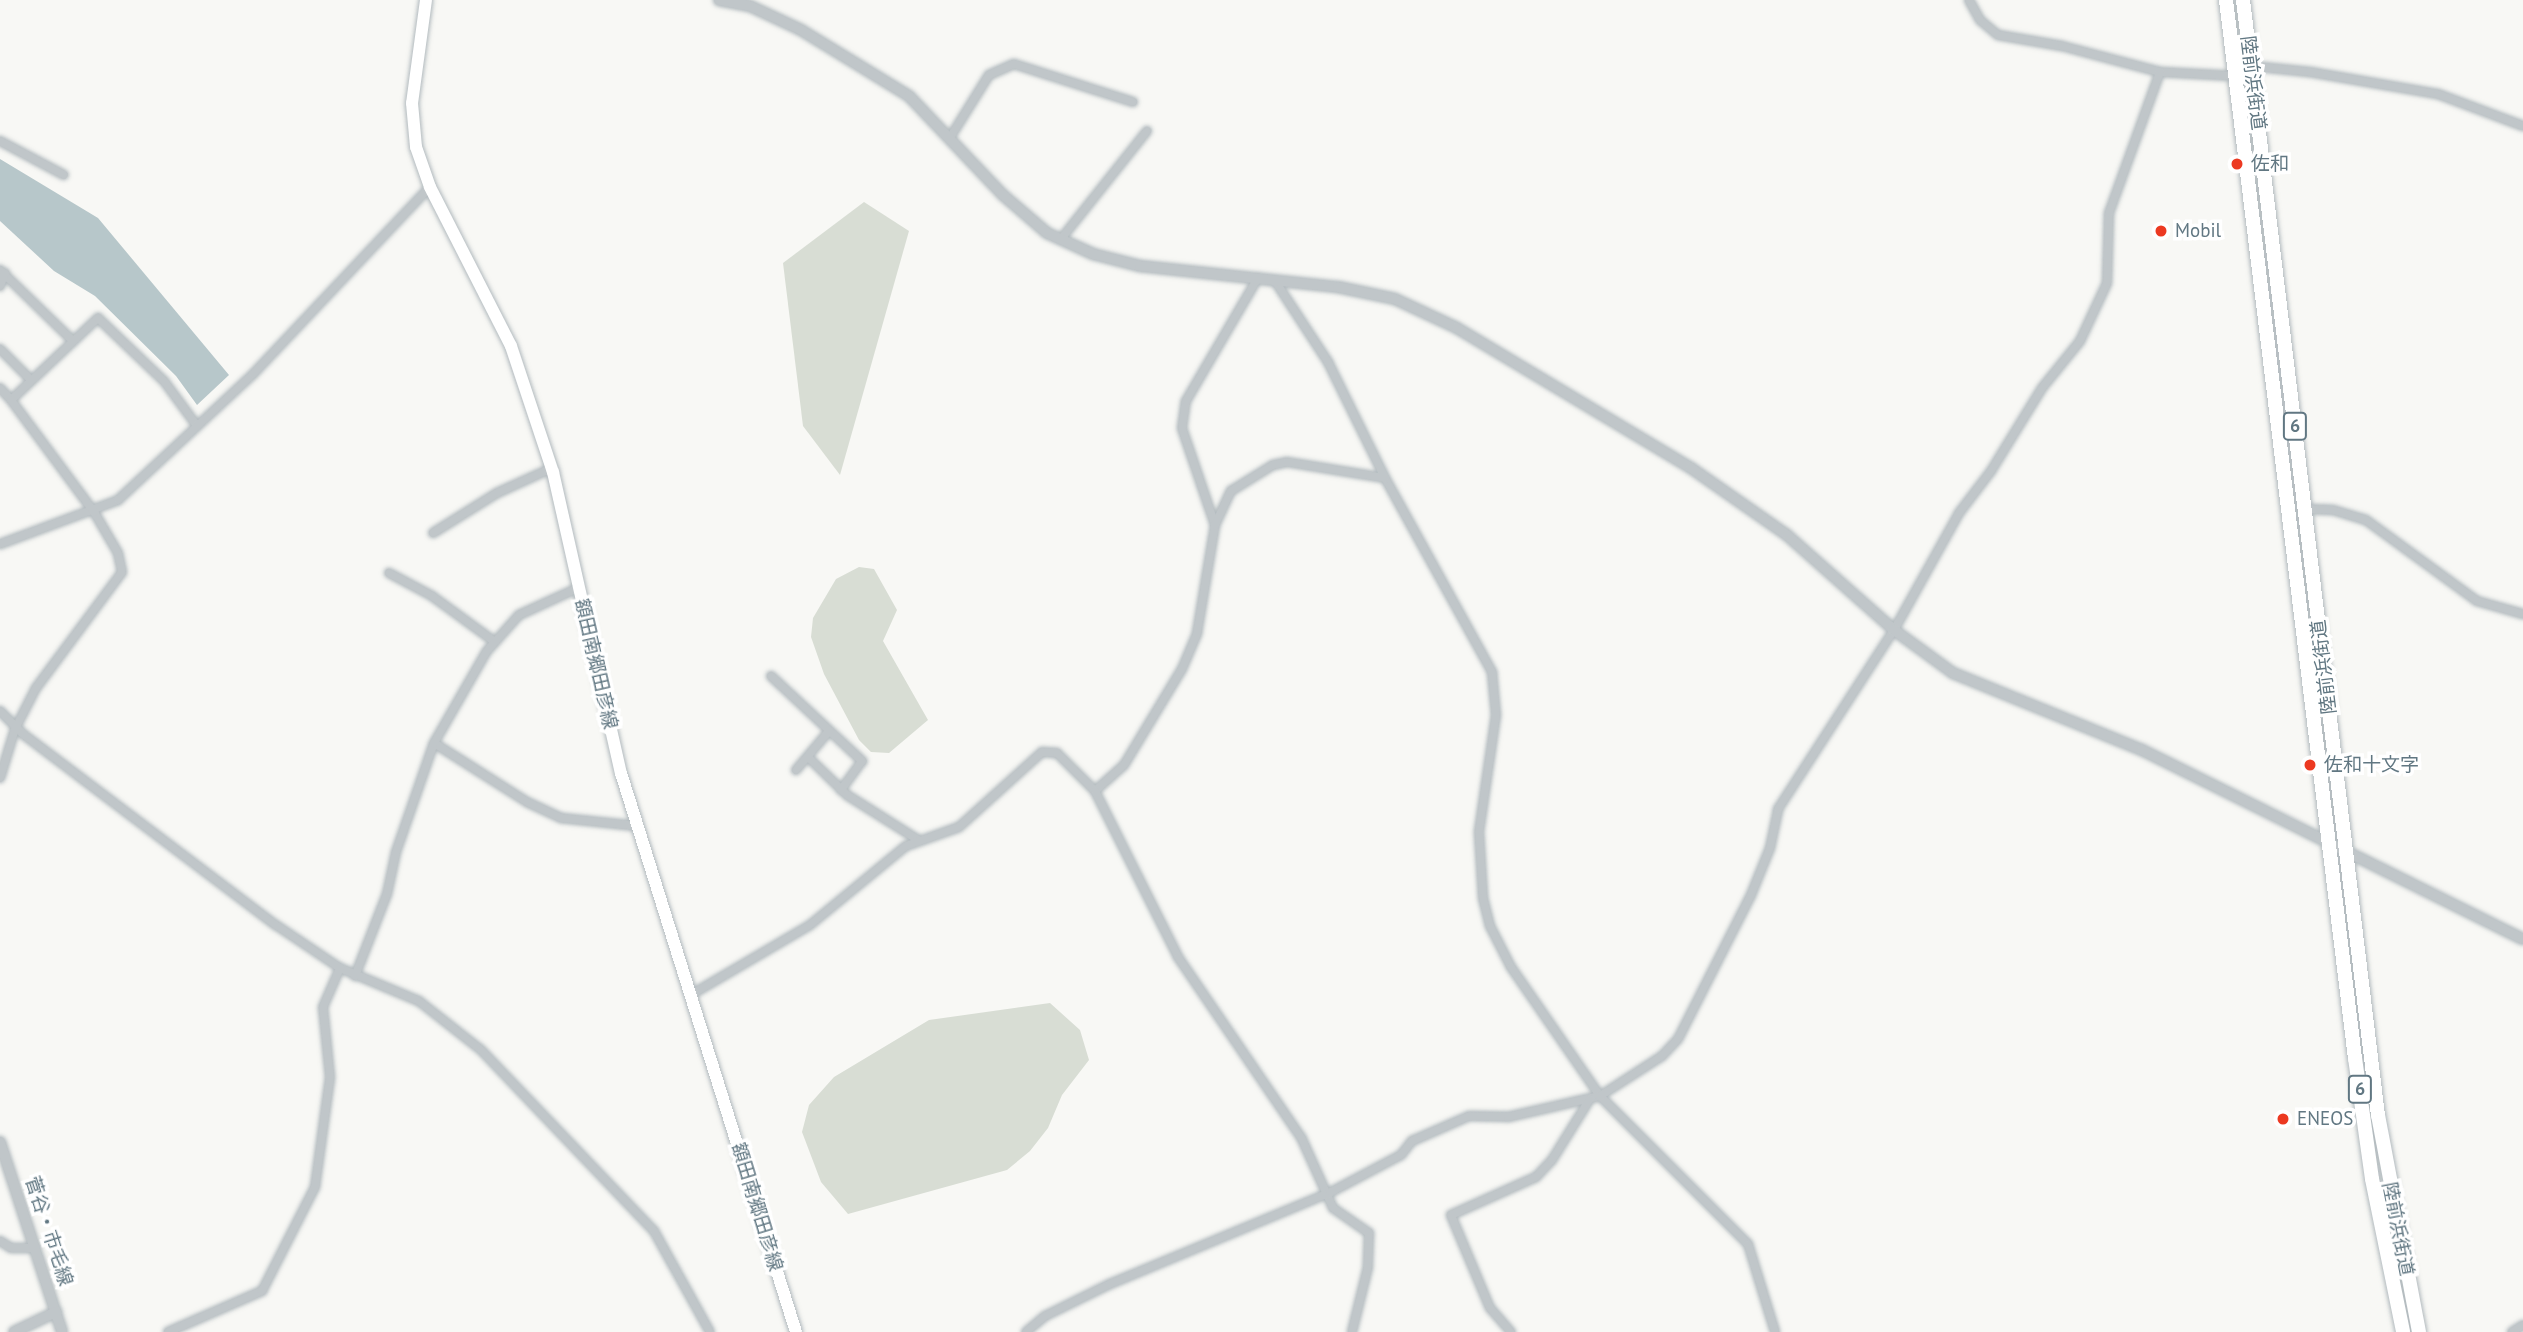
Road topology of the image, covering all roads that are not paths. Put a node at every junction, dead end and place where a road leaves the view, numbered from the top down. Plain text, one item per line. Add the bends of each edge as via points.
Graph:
1 (426, 0) edge
2 (719, 0) edge
3 (739, 0) edge
4 (1969, 0) edge
5 (2226, 0) edge
6 (2243, 0) edge
7 (752, 3) edge
8 (2250, 66) junction
9 (2160, 72) junction
10 (2235, 76) junction
11 (1133, 102) dead end
12 (2523, 126) edge
13 (1147, 131) dead end
14 (951, 136) junction
15 (0, 141) edge
16 (64, 175) dead end
17 (429, 187) junction
18 (1060, 239) junction
19 (2, 272) edge
20 (1258, 278) junction
21 (1275, 281) junction
22 (0, 286) edge
23 (73, 341) junction
24 (0, 349) edge
25 (31, 380) junction
26 (0, 388) edge
27 (11, 400) junction
28 (197, 426) junction
29 (552, 468) junction
30 (1385, 478) junction
31 (2305, 509) junction
32 (94, 512) junction
33 (1215, 525) junction
34 (433, 533) dead end
35 (0, 544) edge
36 (389, 573) dead end
37 (578, 588) junction
38 (2523, 614) edge
39 (1894, 630) junction
40 (495, 642) junction
41 (771, 676) dead end
42 (0, 711) edge
43 (15, 729) junction
44 (830, 731) junction
45 (434, 743) junction
46 (808, 757) junction
47 (796, 770) dead end
48 (0, 778) edge
49 (842, 790) junction
50 (1095, 791) junction
51 (637, 826) junction
52 (920, 841) junction
53 (2328, 845) junction
54 (2347, 853) junction
55 (2523, 939) edge
56 (340, 968) junction
57 (355, 976) junction
58 (689, 996) junction
59 (1600, 1096) junction
60 (1590, 1100) junction
61 (0, 1142) edge
62 (1324, 1193) junction
63 (0, 1241) edge
64 (36, 1248) junction
65 (56, 1312) junction
66 (2523, 1325) edge
67 (14, 1332) edge
68 (62, 1332) edge
69 (168, 1332) edge
70 (710, 1332) edge
71 (796, 1332) edge
72 (1026, 1332) edge
73 (1352, 1332) edge
74 (1511, 1332) edge
75 (1776, 1332) edge
76 (2403, 1332) edge
77 (2419, 1332) edge
78 (2512, 1332) edge

1 - 17 main road, 額田南郷田彦線 via 412,103 416,147
2 - 7 street
3 - 7 street
4 - 9 street via 1980,20 1998,35 2062,46
5 - 10 highway, 陸前浜街道 / 6
6 - 8 highway, 陸前浜街道 / 6
7 - 14 street via 866,66 908,96
8 - 10 street
8 - 12 street via 2417,89
8 - 31 highway, 陸前浜街道 / 6
9 - 10 street
9 - 39 street via 2109,213 2107,283 2080,341 2042,388 1959,513
10 - 53 highway, 陸前浜街道 / 6
11 - 14 street via 1014,64 989,75
13 - 18 street
14 - 18 street via 1003,195
15 - 16 street
17 - 28 street
17 - 29 main road, 額田南郷田彦線 via 510,346
18 - 20 street via 1093,254 1140,266
19 - 22 street
19 - 23 street
20 - 21 street
20 - 33 street via 1186,401 1182,428
21 - 30 street via 1328,362
21 - 39 street via 1395,299 1457,328 1691,468 1787,536
23 - 25 street
23 - 28 street via 98,318 107,323 164,381
24 - 25 street
25 - 27 street
26 - 27 street
27 - 32 street
28 - 32 street via 118,500
29 - 34 street via 497,493
29 - 37 main road, 額田南郷田彦線
30 - 33 street via 1287,462 1273,465 1231,491
30 - 59 street via 1492,672 1496,715 1479,832 1483,898 1490,926 1511,967
31 - 38 street via 2333,510 2366,520 2477,601
31 - 54 highway, 陸前浜街道 / 6
32 - 35 street
32 - 43 street via 118,553 122,572 36,688
33 - 50 street via 1197,632 1182,669 1124,765
36 - 40 street via 432,596
37 - 40 street via 519,615
37 - 51 main road, 額田南郷田彦線
39 - 53 street via 1953,673 2142,750
39 - 59 street via 1778,809 1770,848 1751,895 1678,1039 1662,1056
40 - 45 street
41 - 44 street
42 - 43 street
43 - 48 street
43 - 56 street via 194,867
44 - 46 street
44 - 49 street via 862,761
45 - 51 street via 527,802 561,818
45 - 57 street via 396,852 387,894
46 - 47 street
46 - 49 street
49 - 52 street
50 - 52 street via 1057,753 1042,752 959,827
50 - 62 street via 1178,957 1301,1138
51 - 58 main road, 額田南郷田彦線
52 - 58 street via 906,846 810,925
53 - 54 street
53 - 76 highway, 陸前浜街道 / 6 via 2372,1179
54 - 55 street
54 - 77 highway, 陸前浜街道 / 6 via 2378,1115
56 - 57 street
56 - 69 street via 323,1007 330,1077 315,1187 262,1291
57 - 70 street via 419,1001 481,1050 654,1231
58 - 71 main road, 額田南郷田彦線
59 - 60 street
59 - 75 street via 1748,1244
60 - 62 street via 1508,1117 1469,1116 1412,1141 1401,1155
60 - 74 street via 1536,1177 1451,1215 1490,1308
61 - 64 street, 菅谷・市毛線
62 - 72 street via 1110,1284 1045,1316
62 - 73 street via 1333,1208 1369,1233 1368,1267
63 - 64 street via 11,1248
64 - 65 street, 菅谷・市毛線
65 - 67 street
65 - 68 street, 菅谷・市毛線
66 - 78 street

